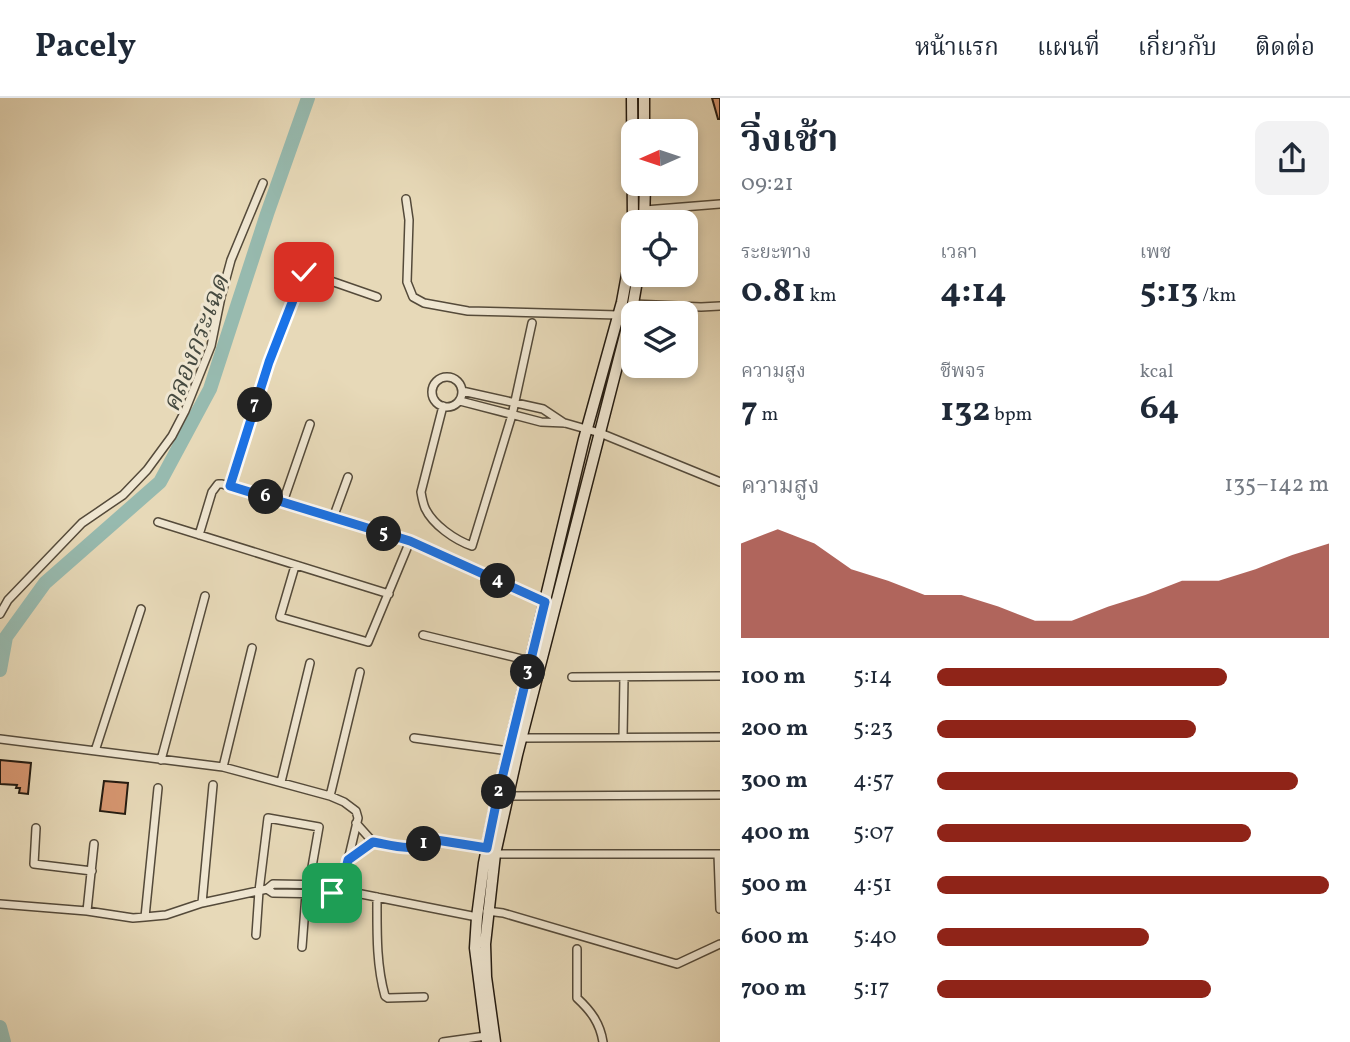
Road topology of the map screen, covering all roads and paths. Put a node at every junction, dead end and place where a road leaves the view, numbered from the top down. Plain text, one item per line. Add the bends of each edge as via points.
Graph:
1 (632, 98) edge
2 (644, 98) edge
3 (633, 119) edge
4 (645, 119) edge
5 (262, 183) dead end
6 (633, 196) edge
7 (645, 196) edge
8 (406, 199) dead end
9 (720, 204) edge
10 (645, 210) joint
11 (377, 297) dead end
12 (720, 306) edge
13 (698, 307) edge
14 (618, 315) junction
15 (532, 323) dead end
16 (621, 351) edge
17 (463, 390) junction
18 (460, 401) junction
19 (515, 402) junction
20 (443, 406) junction
21 (512, 415) junction
22 (565, 423) junction
23 (310, 424) dead end
24 (587, 429) junction
25 (600, 433) junction
26 (348, 477) dead end
27 (720, 482) edge
28 (230, 486) junction
29 (283, 502) junction
30 (333, 518) junction
31 (158, 522) dead end
32 (199, 535) junction
33 (410, 541) junction
34 (295, 566) junction
35 (389, 594) junction
36 (205, 596) dead end
37 (545, 602) junction
38 (141, 609) dead end
39 (0, 614) edge
40 (423, 635) dead end
41 (252, 648) dead end
42 (530, 661) junction
43 (310, 663) dead end
44 (360, 672) dead end
45 (720, 676) edge
46 (572, 677) dead end
47 (624, 677) junction
48 (623, 737) junction
49 (720, 737) edge
50 (414, 738) dead end
51 (522, 738) junction
52 (0, 739) edge
53 (95, 751) junction
54 (509, 751) junction
55 (161, 760) junction
56 (223, 767) junction
57 (281, 782) junction
58 (213, 785) dead end
59 (158, 789) dead end
60 (720, 795) edge
61 (330, 796) junction
62 (508, 796) junction
63 (356, 824) junction
64 (36, 828) dead end
65 (373, 842) junction
66 (94, 844) dead end
67 (491, 851) junction
68 (719, 855) edge
69 (348, 860) junction
70 (92, 871) junction
71 (309, 884) junction
72 (263, 890) junction
73 (341, 890) junction
74 (306, 894) junction
75 (377, 897) junction
76 (202, 903) junction
77 (1, 904) edge
78 (720, 909) edge
79 (87, 911) junction
80 (487, 911) junction
81 (145, 917) junction
82 (477, 917) junction
83 (256, 935) dead end
84 (720, 944) edge
85 (302, 947) dead end
86 (577, 949) dead end
87 (424, 997) dead end
88 (489, 1040) edge
89 (443, 1042) edge
90 (603, 1042) edge

1 - 3 street
2 - 4 street
5 - 39 street via 231,260 211,346 172,436 124,495 82,523
6 - 14 street via 631,253
7 - 10 street
8 - 14 street via 407,282 413,297 468,311
9 - 10 street
11 - 28 street via 304,272 269,362
12 - 13 street
14 - 24 street
15 - 19 street
16 - 25 street
17 - 18 street
17 - 19 street
17 - 20 street via 451,377 436,381 433,396
18 - 20 street
18 - 21 street
19 - 21 street
19 - 22 street via 543,409
20 - 21 street via 421,492 432,520 472,546
21 - 22 street
22 - 24 street
23 - 29 street
24 - 25 street
24 - 37 street
25 - 27 street
25 - 51 street
26 - 30 street
28 - 29 street
28 - 32 street via 214,488
29 - 30 street
30 - 33 street
31 - 32 street
32 - 34 street
33 - 35 street
33 - 37 street
34 - 35 street
34 - 35 street via 280,617 368,642
36 - 55 street
37 - 42 street
38 - 53 street
40 - 42 street
41 - 56 street
42 - 54 street
43 - 57 street
44 - 61 street
45 - 47 street
46 - 47 street
47 - 48 street
48 - 49 street
48 - 51 street
50 - 54 street
51 - 62 street
52 - 53 street
53 - 55 street
54 - 67 street
55 - 56 street
56 - 57 street
57 - 61 street
58 - 76 street
59 - 81 street
60 - 62 street
61 - 63 street via 356,811
62 - 67 street
63 - 65 street
63 - 69 street
64 - 70 street via 34,864
65 - 67 street via 410,848 430,839
65 - 69 street
66 - 70 street
67 - 68 street
67 - 80 street
67 - 82 street
68 - 78 street
69 - 73 street
70 - 79 street
71 - 72 street via 273,884
71 - 72 street via 319,827 268,818
71 - 73 street via 330,884
72 - 74 street
72 - 76 street
72 - 83 street
73 - 74 street
73 - 75 street
74 - 85 street
75 - 82 street
75 - 87 street via 377,946 385,996
76 - 81 street
77 - 79 street
79 - 81 street
80 - 84 street via 677,964
80 - 88 street
82 - 88 street via 475,947
86 - 90 street via 577,998 599,1024
88 - 89 street

